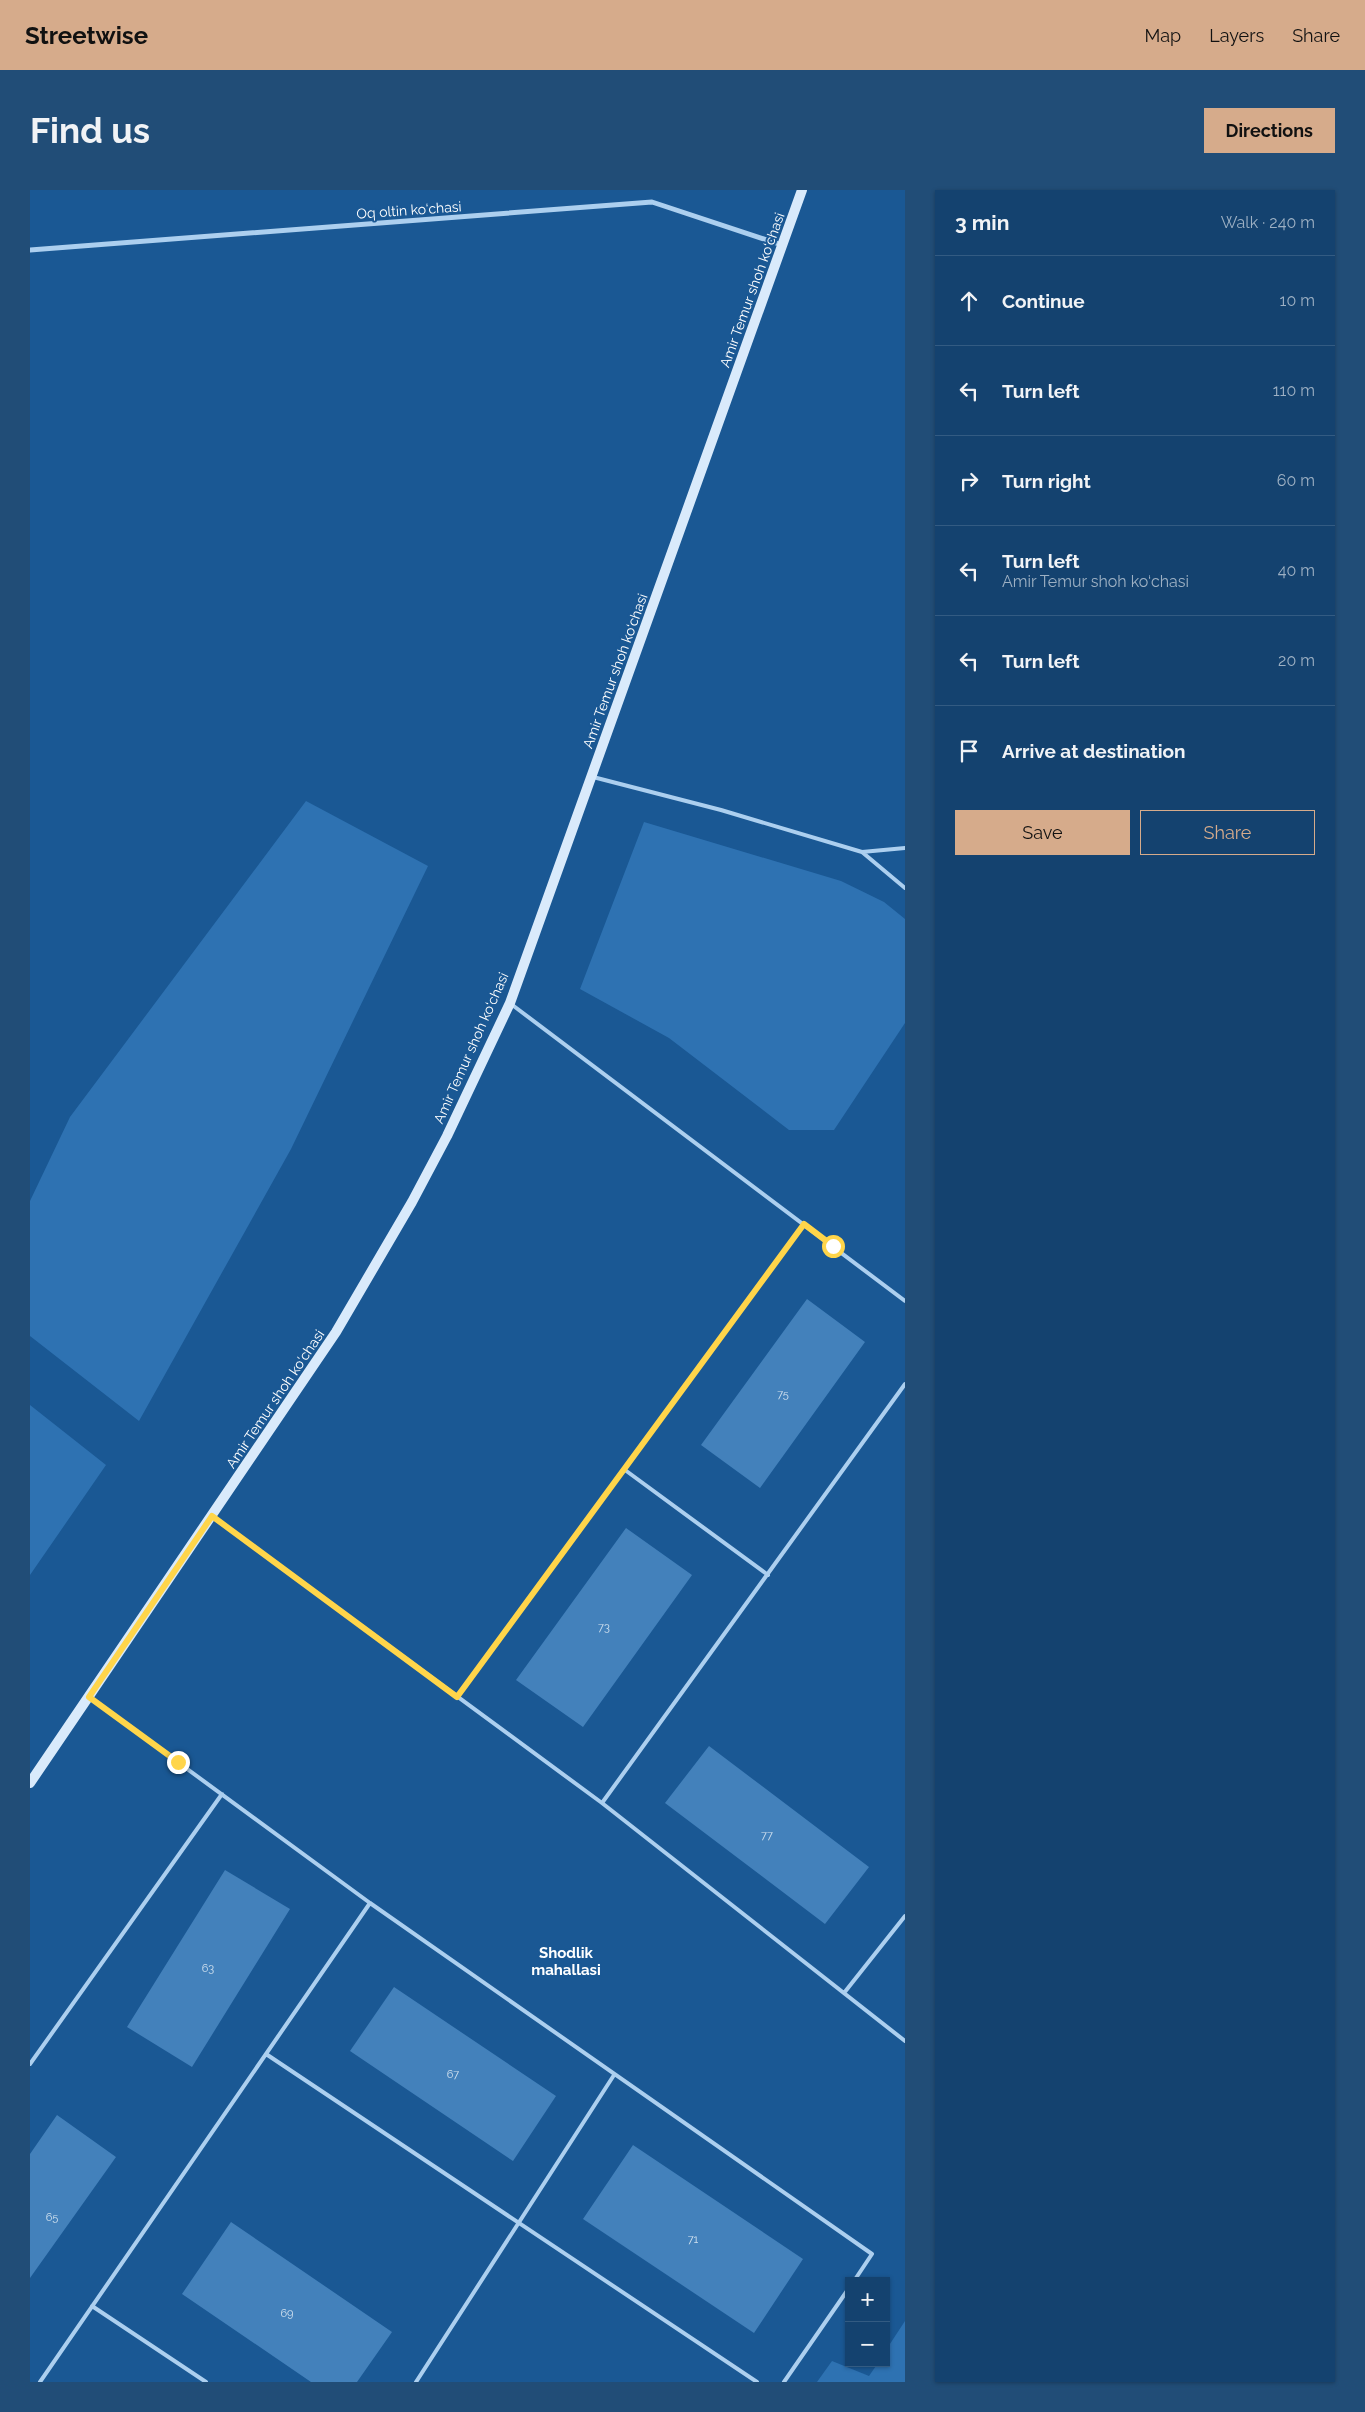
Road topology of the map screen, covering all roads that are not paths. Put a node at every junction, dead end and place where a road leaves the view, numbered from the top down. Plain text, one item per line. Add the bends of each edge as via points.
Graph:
1 (802, 190) edge
2 (782, 246) junction
3 (30, 250) edge
4 (591, 776) junction
5 (905, 848) edge
6 (862, 852) junction
7 (905, 888) edge
8 (510, 1003) junction
9 (804, 1224) junction
10 (905, 1301) edge
11 (905, 1384) edge
12 (625, 1470) junction
13 (212, 1516) junction
14 (768, 1575) junction
15 (89, 1697) junction
16 (457, 1697) junction
17 (30, 1783) edge
18 (222, 1794) junction
19 (602, 1803) junction
20 (370, 1903) junction
21 (905, 1916) edge
22 (844, 1993) junction
23 (905, 2041) edge
24 (266, 2054) junction
25 (30, 2064) edge
26 (614, 2075) junction
27 (518, 2222) junction
28 (857, 2277) edge
29 (845, 2294) edge
30 (92, 2306) junction
31 (40, 2382) edge
32 (206, 2382) edge
33 (416, 2382) edge
34 (757, 2382) edge
35 (784, 2382) edge

1 - 2 main road, Amir Temur shoh ko‘chasi
2 - 3 street, Oq oltin ko‘chasi via 652,202
2 - 4 main road, Amir Temur shoh ko‘chasi
4 - 6 lane
4 - 8 main road, Amir Temur shoh ko‘chasi
5 - 6 lane
6 - 7 lane
8 - 9 lane
8 - 13 main road, Amir Temur shoh ko‘chasi via 447,1136 374,1270 296,1393
9 - 10 lane
9 - 12 lane
11 - 14 lane
12 - 14 lane
12 - 16 lane
13 - 15 main road, Amir Temur shoh ko‘chasi
13 - 16 lane
14 - 19 lane
15 - 17 main road, Amir Temur shoh ko‘chasi
15 - 18 lane
16 - 19 lane
18 - 20 lane
18 - 25 lane
19 - 22 lane
20 - 24 lane
20 - 26 lane
21 - 22 lane
22 - 23 lane
24 - 27 lane
24 - 30 lane
26 - 27 lane
26 - 28 lane via 872,2254
27 - 33 lane
27 - 34 lane
29 - 35 lane
30 - 31 lane
30 - 32 lane

